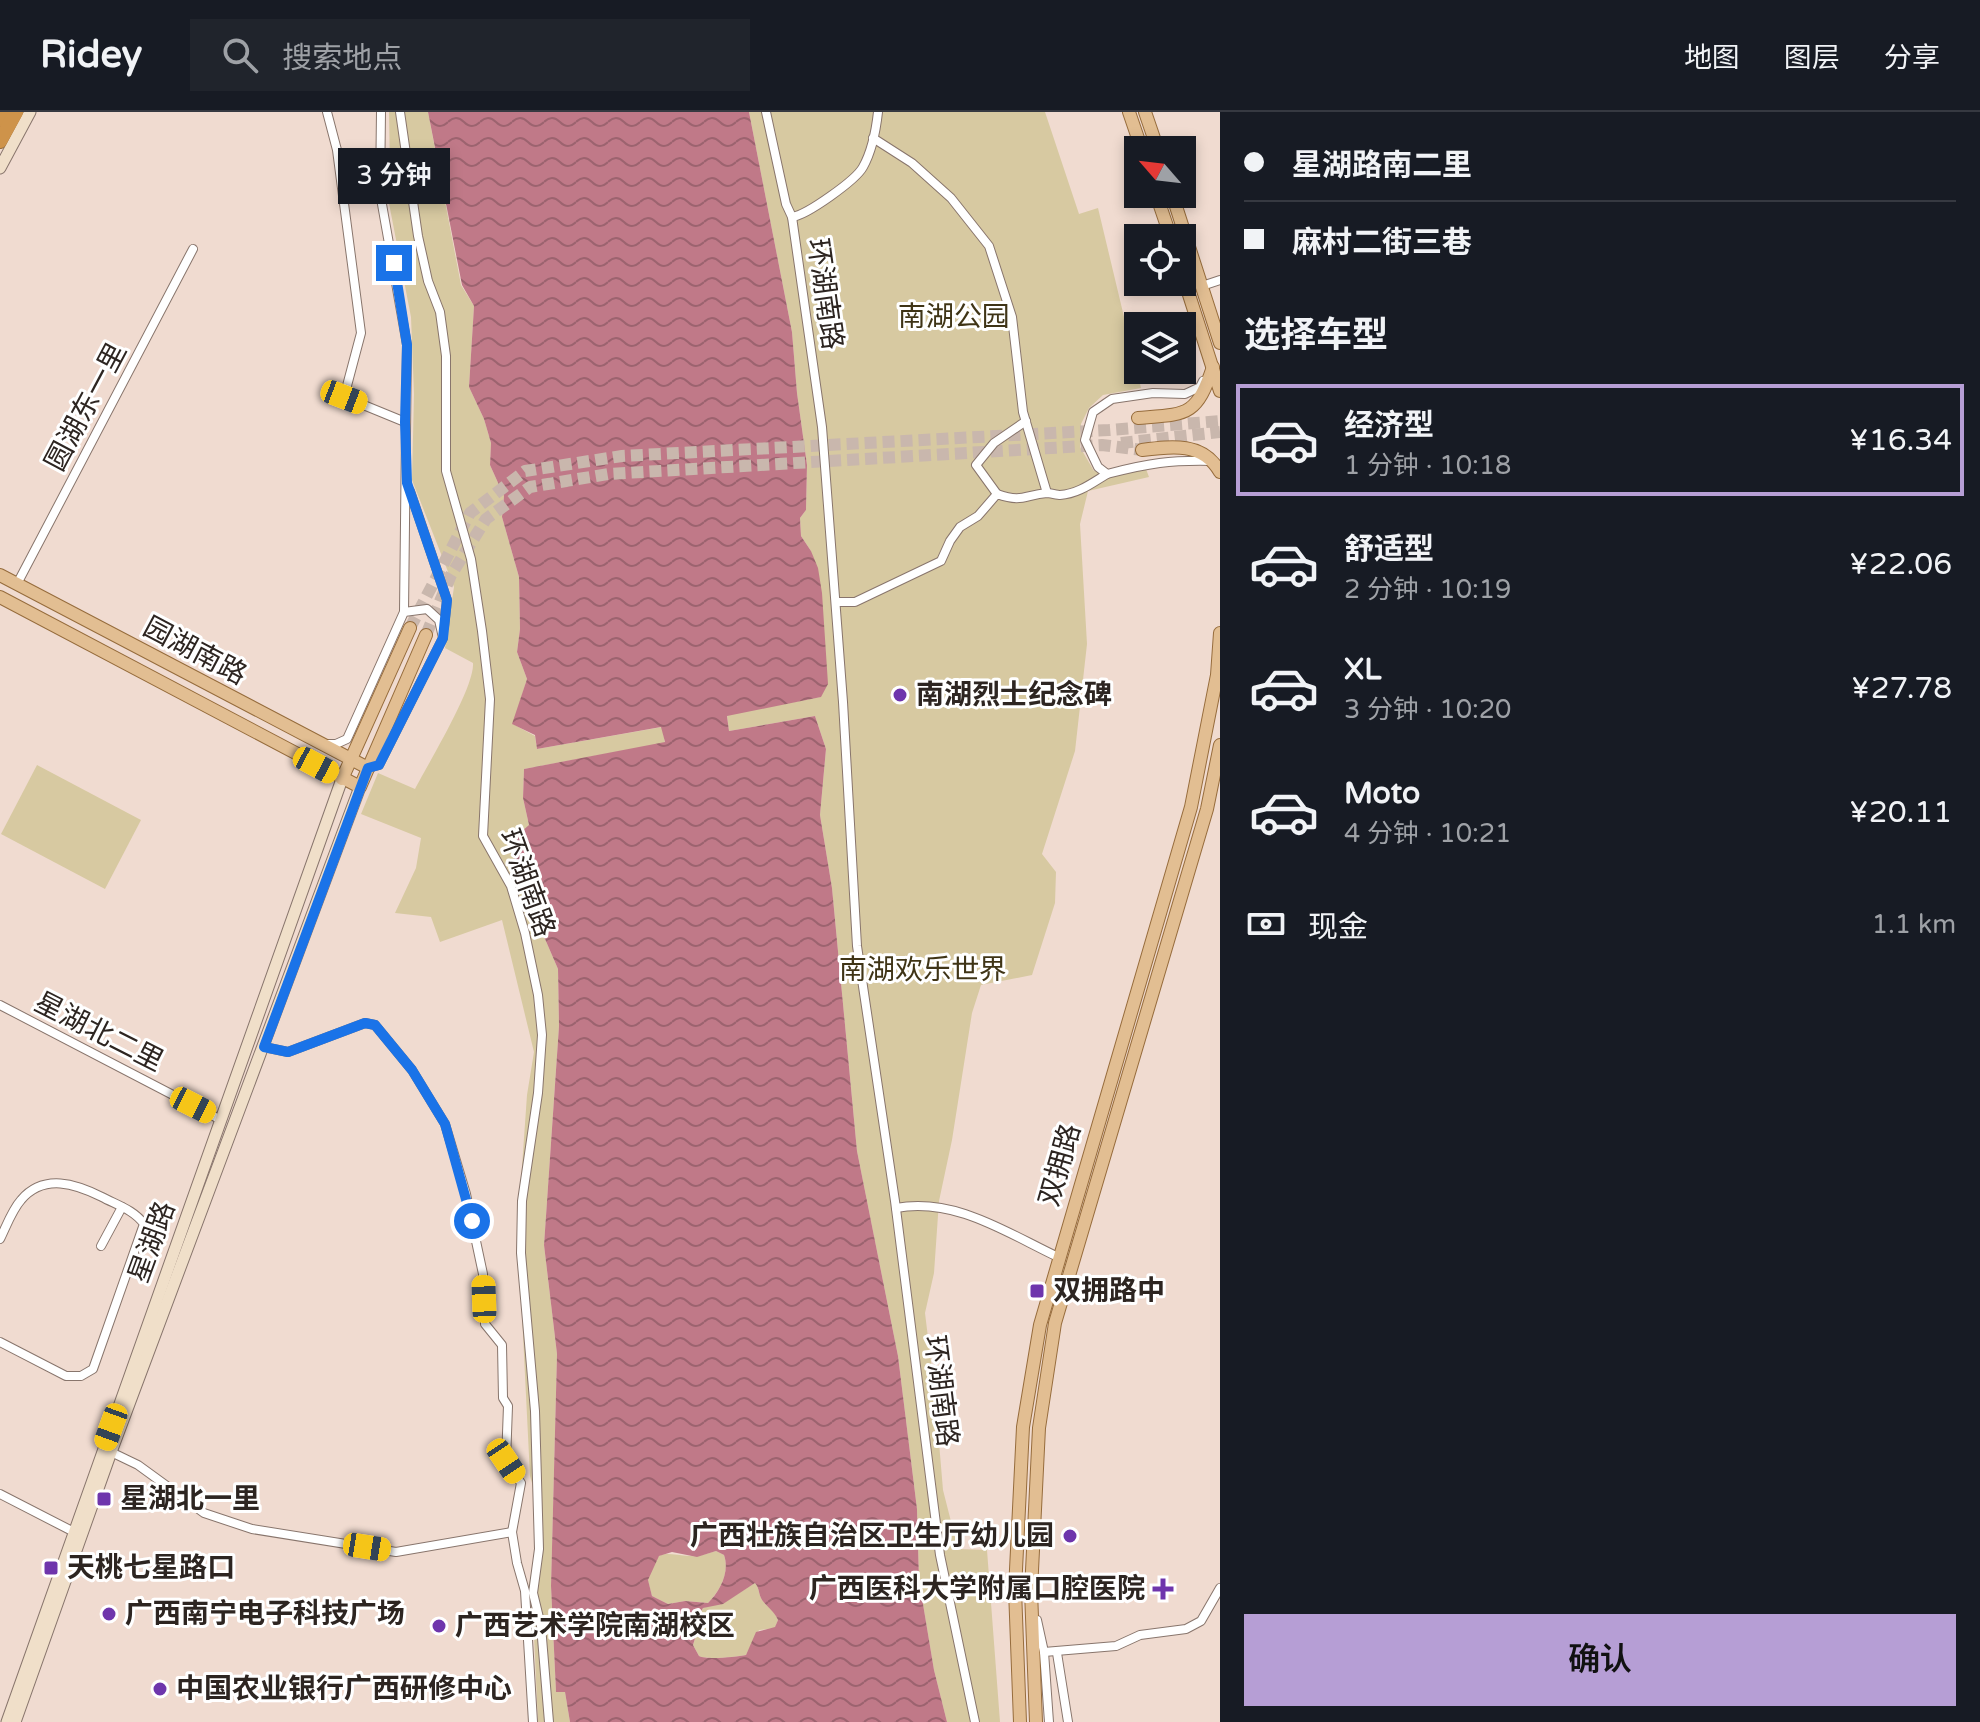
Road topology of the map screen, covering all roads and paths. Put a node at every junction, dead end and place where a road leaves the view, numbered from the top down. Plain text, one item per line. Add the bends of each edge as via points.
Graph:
1 (4, 112) edge
2 (16, 112) edge
3 (30, 112) edge
4 (327, 112) edge
5 (381, 112) edge
6 (400, 112) edge
7 (766, 112) edge
8 (878, 112) edge
9 (1129, 112) edge
10 (1145, 112) edge
11 (0, 119) edge
12 (1137, 136) edge
13 (1153, 136) edge
14 (873, 138) junction
15 (0, 141) edge
16 (0, 168) edge
17 (1177, 208) edge
18 (792, 217) junction
19 (193, 249) dead end
20 (1220, 280) edge
21 (1202, 286) junction
22 (1190, 296) edge
23 (1220, 343) edge
24 (1213, 367) junction
25 (1220, 391) edge
26 (1138, 418) dead end
27 (1026, 421) junction
28 (405, 422) junction
29 (1142, 450) tunnel mouth
30 (1217, 466) edge
31 (1107, 474) junction
32 (407, 483) junction
33 (1047, 493) junction
34 (997, 494) junction
35 (0, 575) edge
36 (17, 584) junction
37 (0, 597) edge
38 (836, 602) junction
39 (404, 612) junction
40 (410, 628) tunnel mouth
41 (1220, 633) edge
42 (426, 635) tunnel mouth
43 (443, 638) junction
44 (319, 743) junction
45 (1220, 745) edge
46 (351, 760) junction
47 (368, 768) junction
48 (342, 779) junction
49 (360, 787) junction
50 (0, 1005) edge
51 (264, 1047) junction
52 (221, 1120) junction
53 (122, 1207) junction
54 (896, 1208) junction
55 (0, 1239) edge
56 (101, 1246) dead end
57 (1058, 1257) junction
58 (0, 1342) edge
59 (111, 1452) junction
60 (0, 1494) edge
61 (74, 1532) junction
62 (512, 1532) junction
63 (1220, 1588) edge
64 (1031, 1591) junction
65 (1044, 1652) junction
66 (1057, 1653) junction
67 (7, 1722) edge
68 (15, 1722) edge
69 (533, 1722) edge
70 (549, 1722) edge
71 (975, 1722) edge
72 (1020, 1722) edge
73 (1038, 1722) edge
74 (1049, 1722) edge
75 (1068, 1722) edge

1 - 11 highway
2 - 15 highway
3 - 16 main road
4 - 28 street via 337,150 361,333 344,397
5 - 28 street via 380,193 407,345
6 - 70 street, 环湖南路 via 418,236 440,312 446,356 446,471 471,559 484,645 490,699 483,836 511,886 538,995 542,1035 521,1253 535,1411 539,1549 533,1593
7 - 18 street, 环湖南路
8 - 14 street
9 - 12 main road
10 - 13 main road
14 - 18 street via 863,169
14 - 27 street via 951,198 989,246 1012,317
17 - 21 main road
18 - 38 street, 环湖南路 via 822,427
19 - 36 street, 圆湖东一里
20 - 21 street
21 - 23 main road
22 - 24 main road
24 - 25 main road
24 - 26 main road via 1203,396 1186,413
24 - 31 street via 1200,387 1185,394 1112,399 1093,412 1085,440
27 - 33 street
27 - 34 street via 994,443 976,465
28 - 32 street
29 - 30 main road via 1194,449
30 - 31 street via 1176,459
31 - 33 street via 1080,491
32 - 39 street
32 - 43 street via 447,600
33 - 34 street via 1027,499
34 - 38 street via 960,527 941,561 855,602
35 - 36 main road, 园湖南路
36 - 44 main road, 园湖南路
37 - 48 main road, 园湖南路
38 - 54 street, 环湖南路 via 857,946
39 - 43 street via 427,609 439,620
39 - 44 street via 347,739
40 - 46 main road
41 - 57 main road, 双拥路 via 1191,807
42 - 47 main road
43 - 47 street via 379,765
44 - 46 main road, 园湖南路
45 - 64 main road, 双拥路 via 1207,809 1055,1323 1039,1428
46 - 47 main road, 园湖南路
46 - 48 main road
47 - 49 main road
48 - 49 main road, 园湖南路
48 - 52 main road, 星湖路
49 - 51 main road, 星湖路
50 - 52 street, 星湖北二里
51 - 59 main road, 星湖路
51 - 62 street via 288,1052 365,1023 375,1025 412,1070 445,1124 483,1274 485,1324 502,1345 506,1461 521,1483
52 - 61 main road, 星湖路
53 - 55 street via 81,1186 51,1184 21,1200
53 - 56 street
53 - 58 street via 144,1224 93,1369 66,1376
54 - 57 street via 932,1207 971,1215
54 - 71 street, 环湖南路 via 940,1555
57 - 72 main road, 双拥路 via 1023,1427 1015,1590
59 - 62 street via 204,1513 252,1529 396,1552
59 - 68 main road, 星湖路
60 - 61 street
61 - 67 main road, 星湖路
62 - 69 street via 525,1591
63 - 66 street via 1201,1621 1186,1629
64 - 65 street
64 - 73 main road, 双拥路
65 - 66 street
65 - 74 street
66 - 75 street

